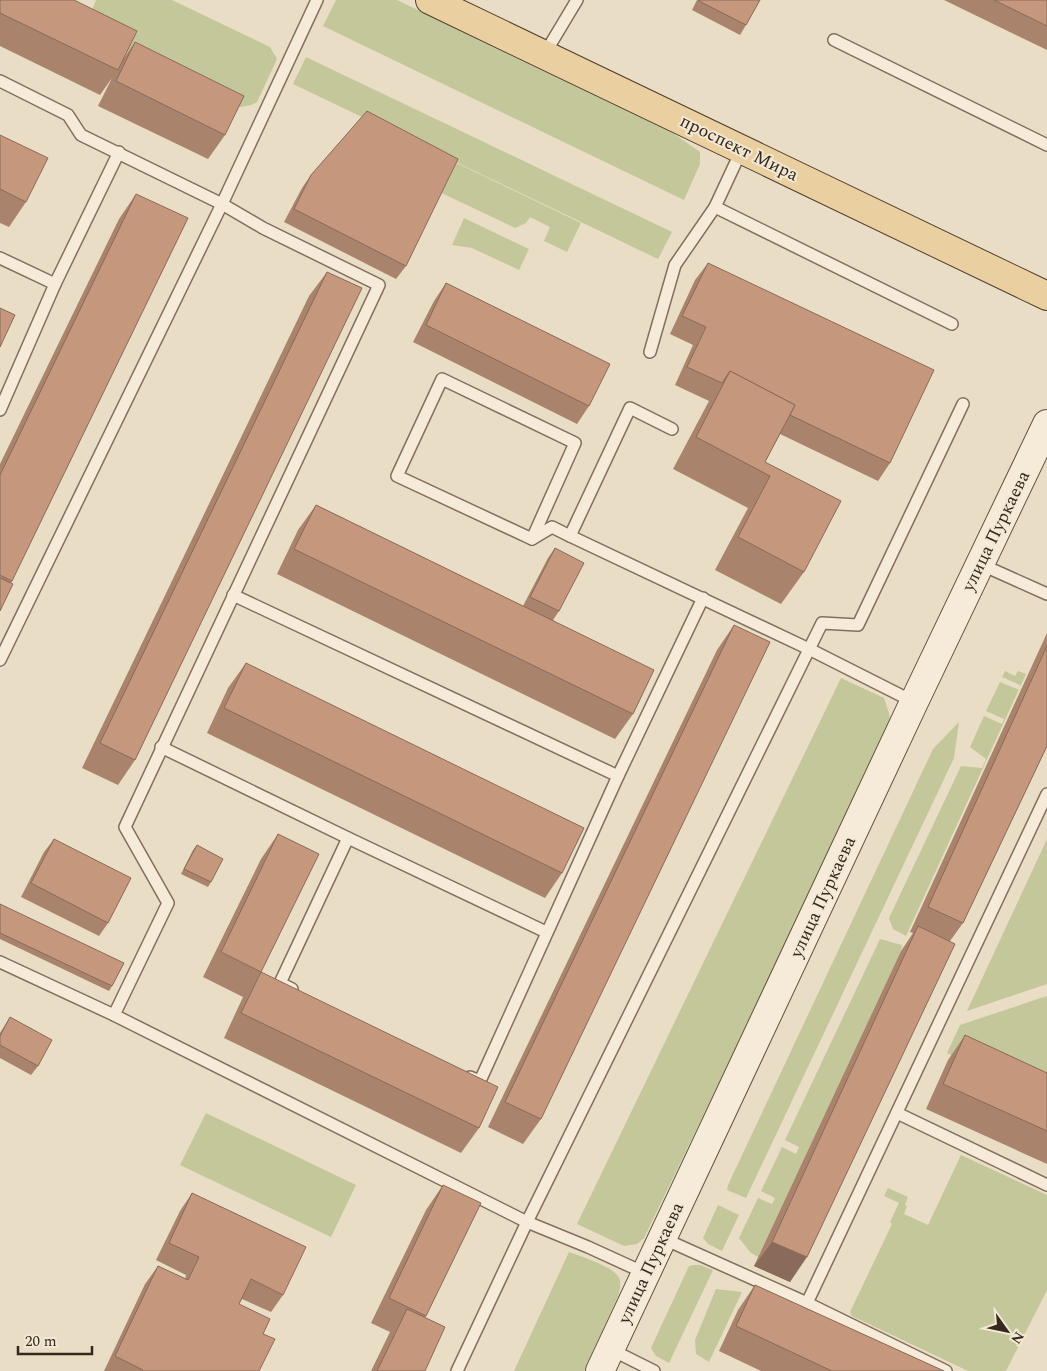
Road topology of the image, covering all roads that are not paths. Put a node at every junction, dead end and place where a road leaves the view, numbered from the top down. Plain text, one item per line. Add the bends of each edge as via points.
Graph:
1 (317, 0) edge
2 (430, 0) edge
3 (576, 0) edge
4 (834, 40) dead end
5 (544, 55) junction
6 (0, 81) edge
7 (1047, 145) edge
8 (742, 149) junction
9 (119, 152) junction
10 (222, 204) junction
11 (715, 207) junction
12 (0, 258) edge
13 (56, 284) junction
14 (1047, 296) edge
15 (952, 324) dead end
16 (650, 352) dead end
17 (963, 404) dead end
18 (0, 410) edge
19 (1047, 424) edge
20 (672, 429) dead end
21 (570, 536) junction
22 (532, 540) junction
23 (980, 564) junction
24 (1047, 594) edge
25 (233, 595) junction
26 (703, 598) junction
27 (809, 649) junction
28 (0, 660) edge
29 (914, 702) junction
30 (161, 747) junction
31 (618, 776) junction
32 (1047, 794) edge
33 (348, 838) junction
34 (546, 932) junction
35 (0, 962) edge
36 (306, 996) edge
37 (114, 1015) junction
38 (462, 1073) edge
39 (897, 1113) junction
40 (1047, 1185) edge
41 (527, 1222) junction
42 (662, 1238) junction
43 (646, 1273) junction
44 (806, 1302) junction
45 (605, 1360) edge
46 (457, 1371) edge
47 (654, 1371) edge
48 (946, 1371) edge

1 - 10 lane
2 - 5 main road, проспект Мира
3 - 5 lane
4 - 7 lane
5 - 8 main road, проспект Мира
6 - 9 lane via 68,114 81,135
8 - 11 lane
8 - 14 main road, проспект Мира
9 - 10 lane
9 - 13 lane
10 - 25 lane via 263,228 379,285
10 - 28 lane
11 - 15 lane
11 - 16 lane via 675,265
12 - 13 lane
13 - 18 lane
17 - 27 lane via 858,624 822,623
19 - 23 main road, улица Пуркаева
20 - 21 lane via 630,408
21 - 22 lane via 552,527
21 - 26 lane
22 - 22 lane via 397,476 442,379 575,443
23 - 24 lane
23 - 29 main road, улица Пуркаева
25 - 30 lane
25 - 31 lane
26 - 27 lane
26 - 31 lane
27 - 29 lane
27 - 41 lane
29 - 42 main road, улица Пуркаева
30 - 33 lane
30 - 37 lane via 125,827 168,903
31 - 34 lane
32 - 39 lane
33 - 34 lane
33 - 36 lane via 280,983
34 - 38 lane via 480,1081
35 - 37 lane
37 - 41 lane
39 - 40 lane
39 - 44 lane
41 - 43 lane
41 - 46 lane
42 - 43 main road, улица Пуркаева
42 - 44 lane
43 - 45 main road, улица Пуркаева
44 - 48 lane
45 - 47 lane

